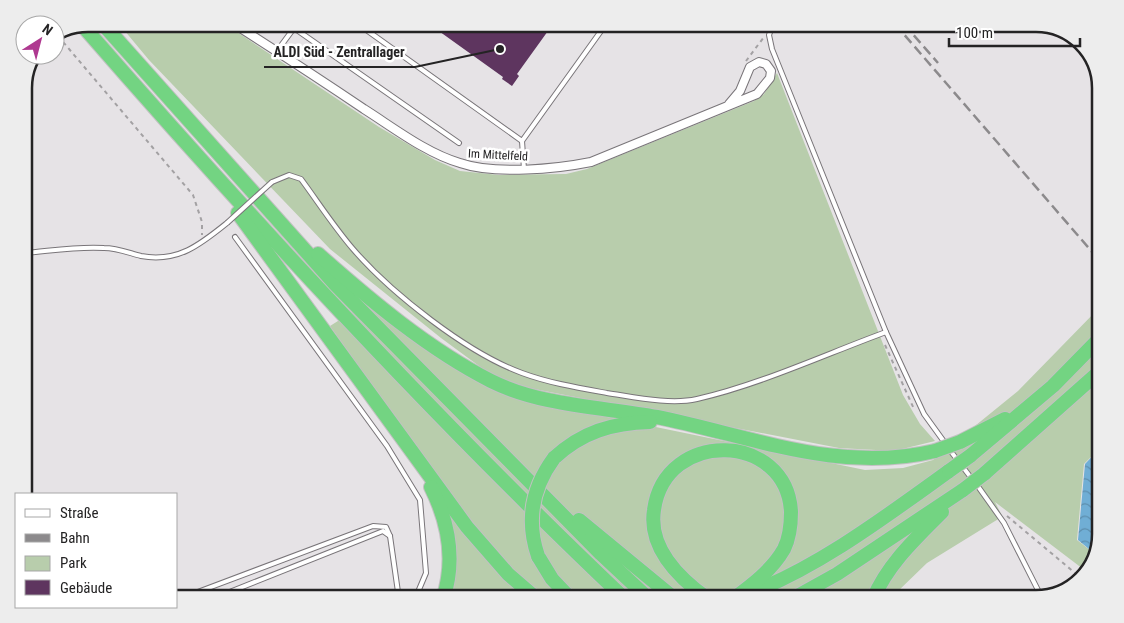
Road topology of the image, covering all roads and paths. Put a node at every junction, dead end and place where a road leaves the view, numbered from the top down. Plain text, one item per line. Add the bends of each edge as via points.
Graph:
1 (88, 32) edge
2 (110, 32) edge
3 (246, 32) edge
4 (291, 32) edge
5 (300, 32) edge
6 (369, 32) edge
7 (600, 32) edge
8 (770, 32) edge
9 (769, 35) junction
10 (65, 44) edge
11 (277, 52) junction
12 (750, 67) junction
13 (729, 104) junction
14 (522, 141) junction
15 (459, 143) dead end
16 (198, 158) junction
17 (524, 168) junction
18 (274, 215) junction
19 (235, 237) dead end
20 (201, 245) junction
21 (33, 252) edge
22 (886, 332) junction
23 (1092, 346) edge
24 (1092, 377) edge
25 (1028, 407) junction
26 (683, 423) junction
27 (419, 464) junction
28 (516, 469) junction
29 (963, 490) junction
30 (1002, 511) dead end
31 (390, 536) junction
32 (1076, 573) edge
33 (203, 590) edge
34 (235, 590) edge
35 (398, 590) edge
36 (419, 590) edge
37 (445, 590) edge
38 (527, 590) edge
39 (562, 590) edge
40 (616, 590) edge
41 (640, 590) edge
42 (664, 590) edge
43 (696, 590) edge
44 (745, 590) edge
45 (760, 590) edge
46 (808, 590) edge
47 (878, 590) edge
48 (1038, 590) edge

1 - 16 highway
2 - 18 highway
3 - 11 street, Im Mittelfeld
4 - 11 lane
5 - 15 lane
6 - 14 lane
7 - 14 lane
8 - 9 lane
9 - 12 path via 746,60
9 - 22 lane via 787,90
10 - 20 path via 193,195 202,222
11 - 17 street, Im Mittelfeld via 433,152 460,164 499,169
12 - 13 street via 740,91
12 - 13 street, Im Mittelfeld via 759,62 766,64 771,71 770,78 757,94
13 - 17 street, Im Mittelfeld via 592,162 564,167
14 - 17 lane
16 - 27 highway
16 - 40 highway via 322,295 461,439
18 - 26 highway via 362,292 432,345 492,381 533,395
18 - 28 highway via 334,284
19 - 36 lane via 387,446 420,500 426,573
20 - 21 lane via 170,256 142,256 103,248
20 - 22 lane, bridge via 272,182 289,175 301,179 368,265 430,318 472,347 522,373 646,400 696,399 752,382
22 - 48 lane via 924,414 1001,518
23 - 25 highway
24 - 29 highway, bridge
25 - 26 highway, bridge via 960,442 935,451 887,460 838,458
25 - 45 highway, bridge via 950,472 878,522
26 - 39 highway, bridge via 630,423 605,427 582,437 554,458 538,485 532,505 532,536 538,556
27 - 37 highway via 447,531 450,550
27 - 38 highway via 485,550
28 - 41 highway
28 - 42 highway
29 - 46 highway
29 - 47 highway via 898,557
30 - 32 path
31 - 33 lane via 386,527 373,526
31 - 34 lane via 383,531
31 - 35 lane
43 - 44 highway via 668,562 660,548 653,517 660,489 675,467 700,453 716,449 734,450 764,464 778,476 790,506 791,521 784,548 761,577

